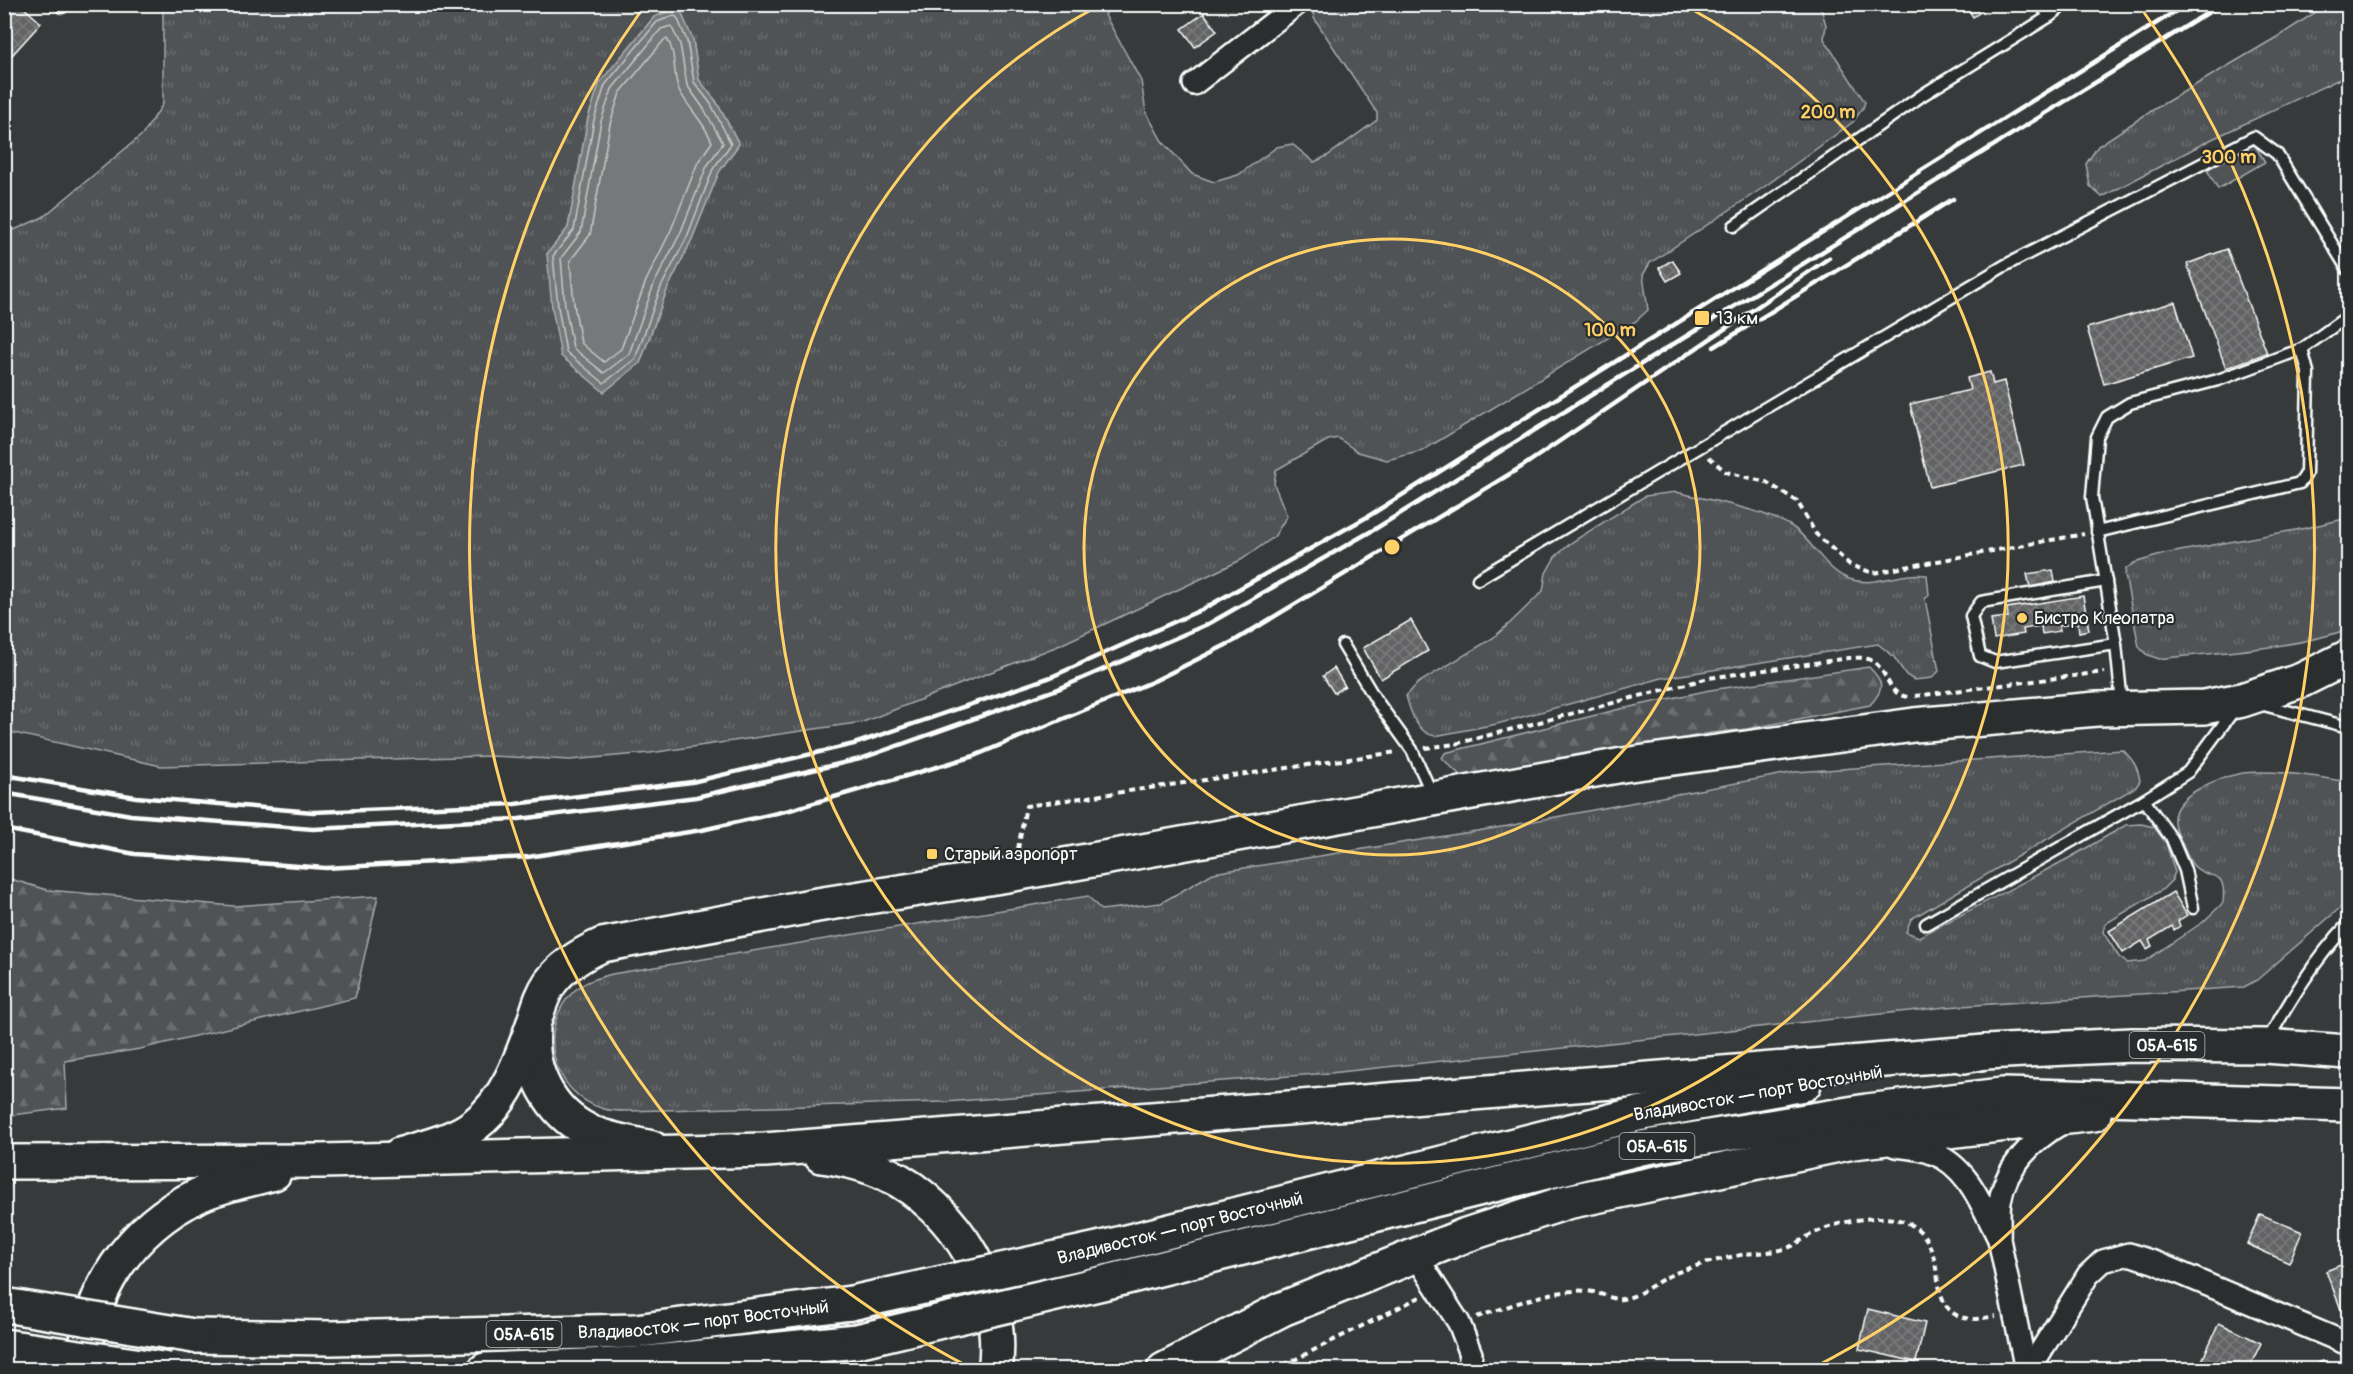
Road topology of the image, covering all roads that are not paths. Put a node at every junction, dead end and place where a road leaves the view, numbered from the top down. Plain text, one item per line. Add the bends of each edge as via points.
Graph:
1 (1297, 4) edge
2 (2040, 4) edge
3 (2065, 4) edge
4 (2050, 16) junction
5 (1194, 84) dead end
6 (1734, 226) dead end
7 (2349, 270) edge
8 (2349, 316) edge
9 (2302, 349) junction
10 (2097, 532) junction
11 (1478, 579) dead end
12 (2106, 581) junction
13 (2116, 644) junction
14 (1343, 645) dead end
15 (2349, 657) edge
16 (2242, 700) junction
17 (2122, 710) junction
18 (2349, 727) edge
19 (1434, 799) junction
20 (2144, 800) junction
21 (2193, 909) dead end
22 (1926, 924) dead end
23 (2349, 924) edge
24 (533, 1025) junction
25 (2265, 1046) junction
26 (1985, 1052) junction
27 (2349, 1052) edge
28 (2215, 1100) junction
29 (2349, 1105) edge
30 (2071, 1117) junction
31 (1853, 1142) junction
32 (765, 1150) junction
33 (671, 1152) junction
34 (386, 1159) junction
35 (322, 1161) junction
36 (4, 1162) edge
37 (1999, 1239) junction
38 (1416, 1256) junction
39 (4, 1305) edge
40 (2349, 1344) edge
41 (4, 1346) edge
42 (85, 1370) edge
43 (169, 1370) edge
44 (485, 1370) edge
45 (995, 1370) edge
46 (1164, 1370) edge
47 (1468, 1370) edge
48 (2028, 1370) edge

1 - 5 street
2 - 4 lane
3 - 4 lane
4 - 6 lane via 1924,94
7 - 11 lane via 2277,154 2254,137 2004,266
8 - 9 lane
9 - 10 lane via 2218,380 2130,403 2107,417 2097,437 2092,497
9 - 10 lane via 2308,372 2306,474 2300,483
10 - 12 lane
12 - 13 lane
12 - 13 lane via 1981,602 1971,616 1980,656 1995,662
13 - 17 lane
14 - 19 lane via 1412,750
15 - 16 main road via 2301,680
16 - 17 main road via 2204,707
16 - 18 lane
16 - 20 lane via 2187,772
17 - 19 main road via 1902,727 1623,765
19 - 24 main road via 602,945 574,960 551,981
20 - 21 lane via 2172,839 2185,870
20 - 22 lane
23 - 25 lane via 2324,950 2290,999
24 - 33 main road via 537,1072 561,1112 602,1136
24 - 34 main road via 501,1098 475,1126
25 - 26 main road, Владивосток — порт Восточный / 05А-615 via 2132,1045
25 - 27 main road, Владивосток — порт Восточный / 05А-615
26 - 32 main road
26 - 39 main road, Владивосток — порт Восточный / 05А-615, bridge via 1638,1114 1102,1248 851,1303 635,1331 331,1338 194,1336
28 - 29 main road, Владивосток — порт Восточный / 05А-615
28 - 30 main road
28 - 44 main road, Владивосток — порт Восточный / 05А-615, bridge via 2002,1095 1867,1111 1641,1148 857,1341 636,1364
30 - 31 main road
30 - 37 street via 2039,1137 2009,1176 2000,1200
31 - 37 street via 1934,1153 1972,1186
31 - 38 main road via 1567,1202
32 - 33 main road
32 - 45 main road via 856,1162 887,1174 942,1214 963,1240 990,1301 996,1334
33 - 34 main road
34 - 35 main road
35 - 36 main road
35 - 42 main road via 201,1194 150,1226 123,1256 102,1290 91,1319
37 - 48 street
38 - 46 main road via 1282,1309
38 - 47 street via 1459,1323 1471,1354
40 - 48 street via 2129,1254 2103,1261 2088,1275
41 - 43 main road, bridge

